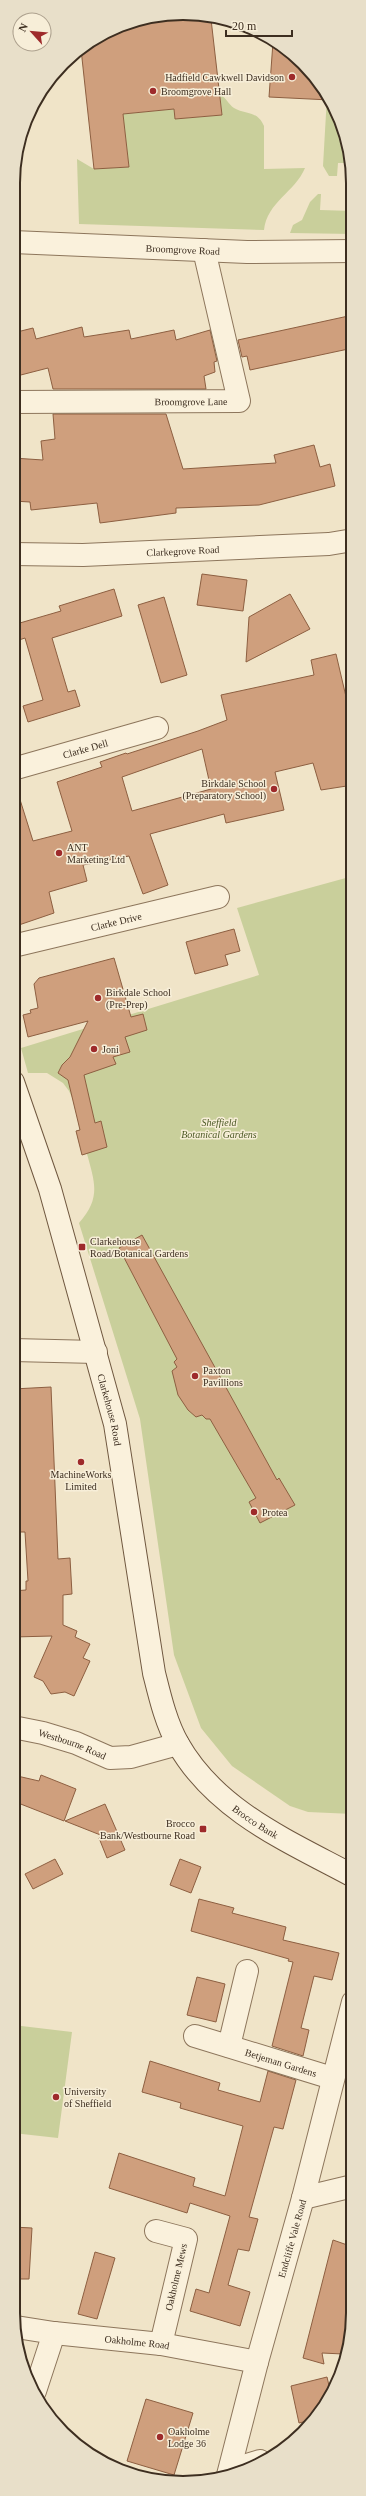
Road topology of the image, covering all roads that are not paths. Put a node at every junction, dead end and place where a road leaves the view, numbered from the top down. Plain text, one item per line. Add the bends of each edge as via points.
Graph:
1 (20, 242) edge
2 (204, 250) junction
3 (346, 251) edge
4 (20, 402) edge
5 (346, 541) edge
6 (20, 554) edge
7 (157, 728) dead end
8 (20, 767) edge
9 (218, 897) dead end
10 (20, 944) edge
11 (20, 1102) edge
12 (20, 1350) edge
13 (96, 1352) junction
14 (20, 1728) edge
15 (178, 1744) junction
16 (346, 1872) edge
17 (247, 1971) dead end
18 (346, 2027) edge
19 (195, 2036) dead end
20 (229, 2046) junction
21 (332, 2078) junction
22 (346, 2188) edge
23 (303, 2198) junction
24 (156, 2231) dead end
25 (20, 2328) edge
26 (54, 2333) junction
27 (161, 2344) junction
28 (257, 2362) junction
29 (37, 2385) edge
30 (230, 2468) edge

1 - 2 street, Broomgrove Road
2 - 3 street, Broomgrove Road
2 - 4 street, Broomgrove Lane via 239,401
5 - 6 street, Clarkegrove Road via 83,555
7 - 8 street, Clarke Dell
9 - 10 street, Clarke Drive
11 - 13 street, Clarkehouse Road via 50,1188
12 - 13 street
13 - 15 street, Clarkehouse Road via 115,1424 154,1673 164,1710
14 - 15 street, Westbourne Road via 76,1743 110,1758 131,1757
15 - 16 street, Brocco Bank via 198,1775 241,1814
17 - 20 street
18 - 21 street, Endcliffe Vale Road
19 - 20 street, Betjeman Gardens
20 - 21 street, Betjeman Gardens
21 - 23 street, Endcliffe Vale Road
22 - 23 street
23 - 28 street, Endcliffe Vale Road
24 - 27 street, Oakholme Mews via 186,2239
25 - 26 street, Oakholme Road
26 - 27 street, Oakholme Road
26 - 29 street
27 - 28 street, Oakholme Road
28 - 30 street, Endcliffe Vale Road

